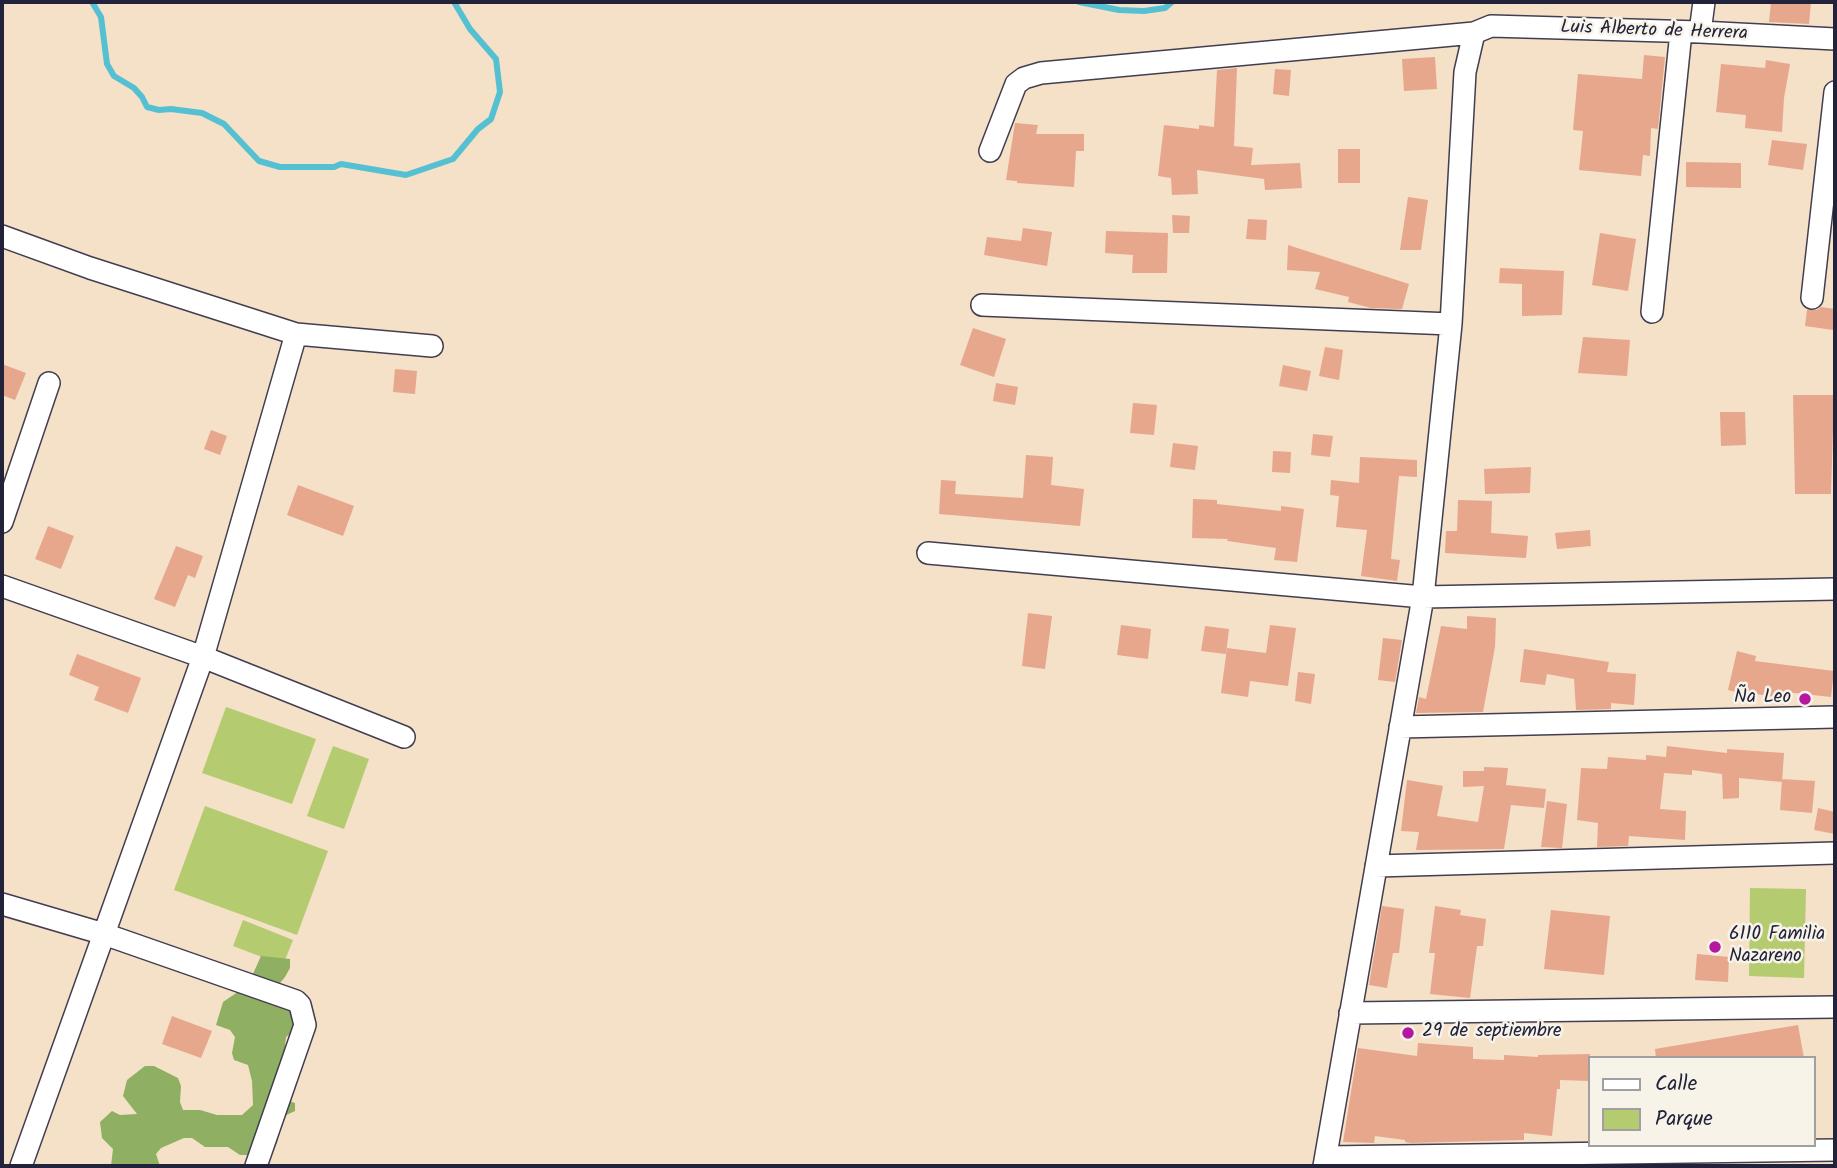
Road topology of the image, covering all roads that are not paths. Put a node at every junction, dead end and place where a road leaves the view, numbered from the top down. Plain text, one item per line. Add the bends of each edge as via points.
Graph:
1 (1704, 2) edge
2 (1691, 32) junction
3 (1474, 33) junction
4 (1835, 39) edge
5 (1835, 92) edge
6 (990, 151) dead end
7 (2, 236) edge
8 (1811, 298) dead end
9 (982, 305) dead end
10 (1652, 312) dead end
11 (1451, 324) junction
12 (296, 334) junction
13 (432, 346) dead end
14 (49, 383) dead end
15 (2, 522) edge
16 (928, 553) dead end
17 (2, 586) edge
18 (1835, 589) edge
19 (1423, 597) junction
20 (203, 657) junction
21 (1835, 717) edge
22 (1400, 727) junction
23 (404, 737) dead end
24 (1835, 853) edge
25 (1376, 866) junction
26 (2, 904) edge
27 (104, 934) junction
28 (1835, 1007) edge
29 (1350, 1013) junction
30 (1835, 1150) edge
31 (1325, 1161) edge
32 (21, 1166) edge
33 (256, 1166) edge

1 - 2 street
2 - 3 street, Luis Alberto de Herrera via 1491,26
2 - 4 street, Luis Alberto de Herrera
2 - 10 street
3 - 6 street, Luis Alberto de Herrera via 1032,74 1016,85
3 - 11 street via 1465,72
5 - 8 street
7 - 12 street
9 - 11 street
11 - 19 street
12 - 13 street
12 - 20 street
14 - 15 street
16 - 19 street
17 - 20 street
18 - 19 street
19 - 22 street
20 - 23 street
20 - 27 street
21 - 22 street
22 - 25 street
24 - 25 street
25 - 29 street
26 - 27 street
27 - 32 street
27 - 33 street via 300,1005 305,1025
28 - 29 street
29 - 31 street
30 - 31 street

